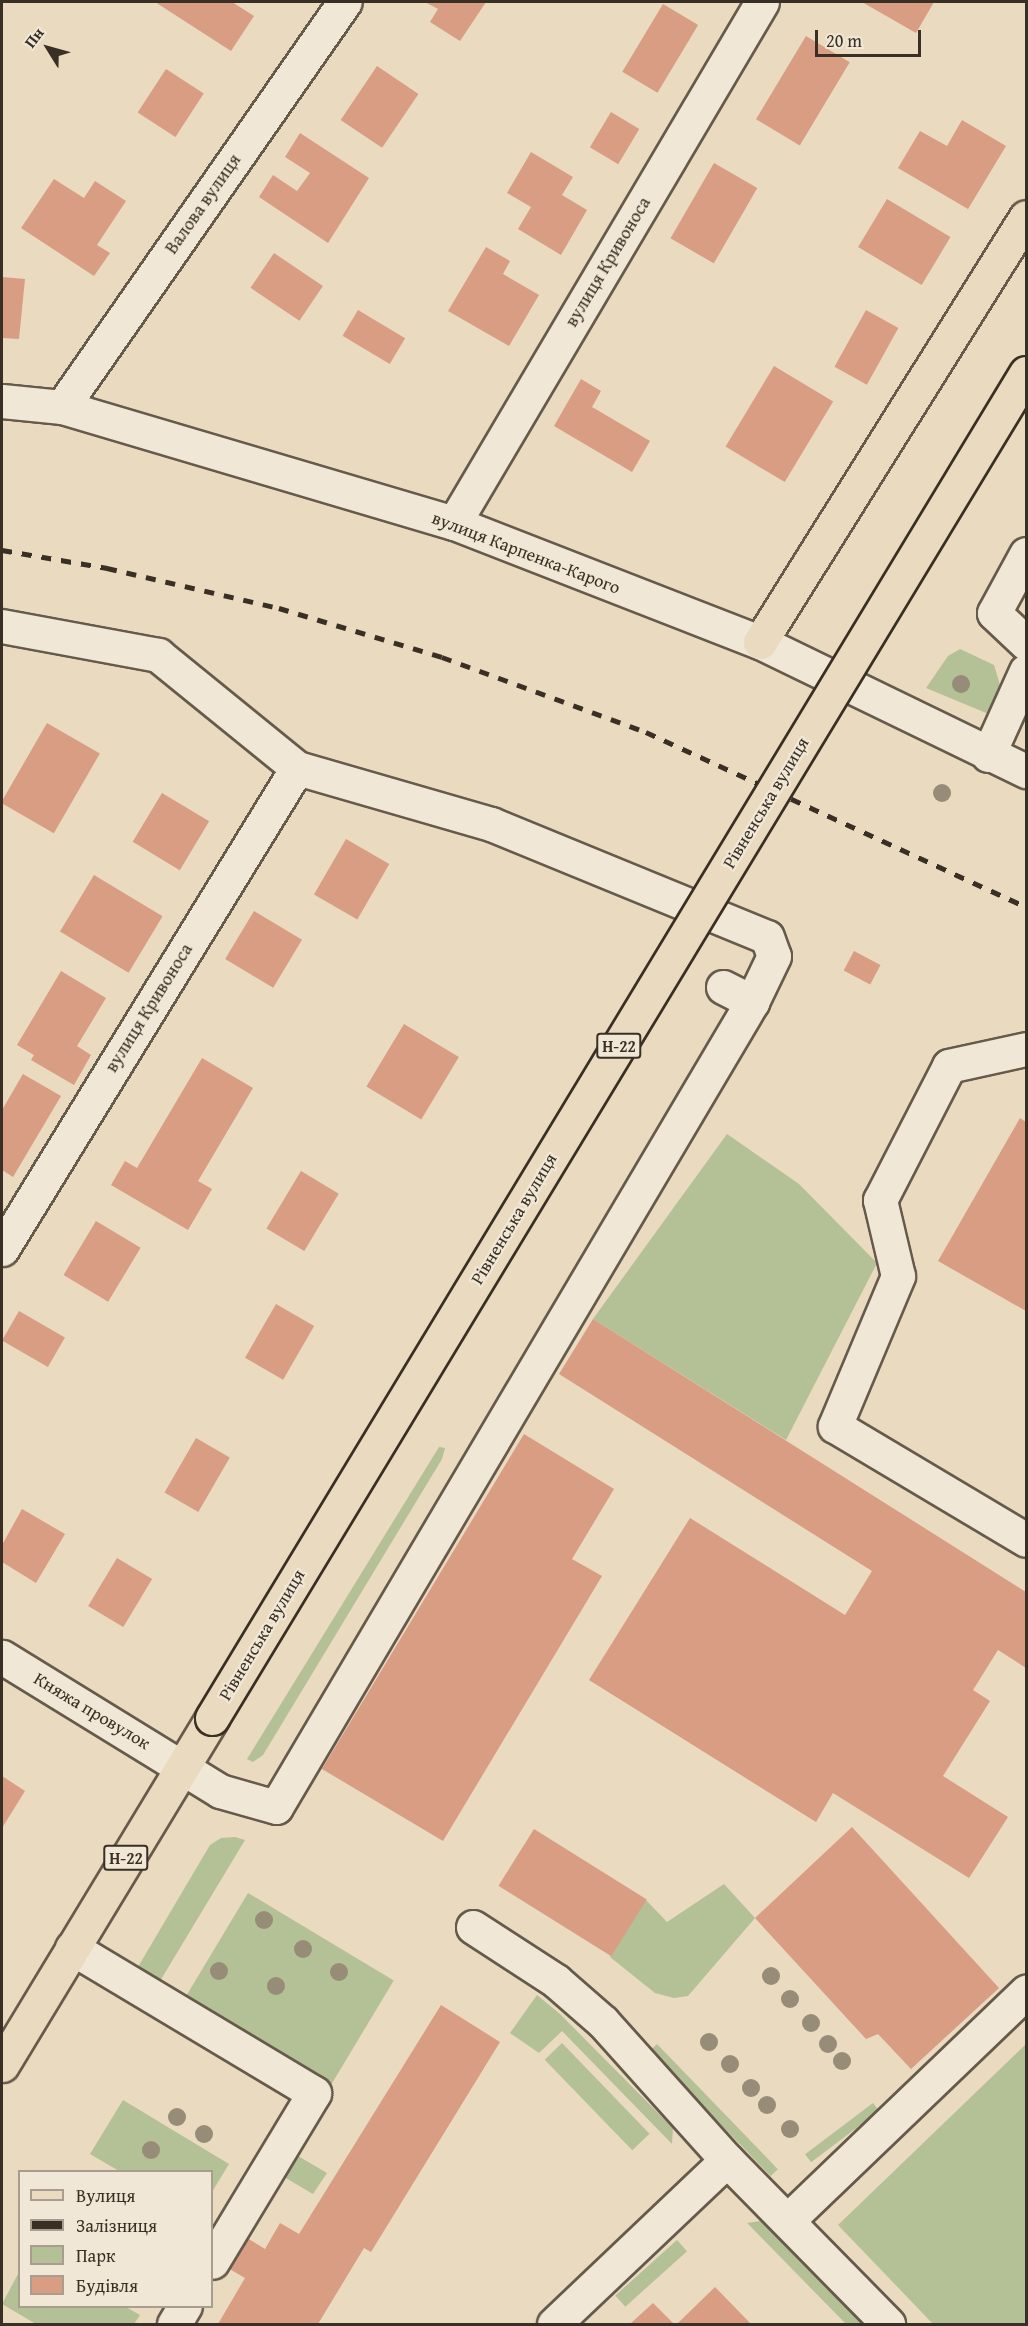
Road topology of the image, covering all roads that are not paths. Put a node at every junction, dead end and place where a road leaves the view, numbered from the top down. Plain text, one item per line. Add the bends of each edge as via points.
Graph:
1 (345, 2) edge
2 (762, 2) edge
3 (1026, 217) edge
4 (1026, 373) edge
5 (2, 401) edge
6 (62, 407) junction
7 (454, 523) junction
8 (1026, 554) edge
9 (2, 626) edge
10 (760, 642) junction
11 (1026, 644) edge
12 (1026, 671) edge
13 (988, 755) junction
14 (297, 768) junction
15 (1026, 771) edge
16 (723, 987) dead end
17 (752, 1002) junction
18 (1026, 1048) edge
19 (2, 1249) edge
20 (1026, 1540) edge
21 (2, 1657) edge
22 (181, 1768) junction
23 (473, 1927) dead end
24 (72, 1948) junction
25 (1026, 1992) edge
26 (2, 2065) edge
27 (727, 2160) junction
28 (788, 2220) junction
29 (213, 2260) edge
30 (184, 2308) edge
31 (174, 2325) edge
32 (554, 2325) edge
33 (888, 2325) edge

1 - 6 street, Валова вулиця
2 - 7 street, вулиця Кривоноса
3 - 10 main road
4 - 22 main road, Рівненська вулиця / Н-22, bridge
5 - 6 street, вулиця Карпенка-Карого
6 - 7 street, вулиця Карпенка-Карого
7 - 10 street, вулиця Карпенка-Карого
8 - 11 street via 994,613
9 - 14 street via 158,655
10 - 13 street, вулиця Карпенка-Карого
12 - 13 street
13 - 15 street, вулиця Карпенка-Карого
14 - 17 street via 491,824 767,937 774,956
14 - 19 street, вулиця Кривоноса
16 - 17 street
17 - 22 street, Княжа провулок via 276,1807 220,1791
18 - 20 street via 949,1066 880,1200 898,1276 835,1426
21 - 22 street, Княжа провулок via 145,1742
22 - 24 main road, Рівненська вулиця / Н-22
23 - 27 street via 556,1981 603,2022
24 - 26 main road, Рівненська вулиця / Н-22
24 - 29 street via 314,2093
25 - 28 street
27 - 28 street
27 - 32 street
28 - 33 street
30 - 31 street

